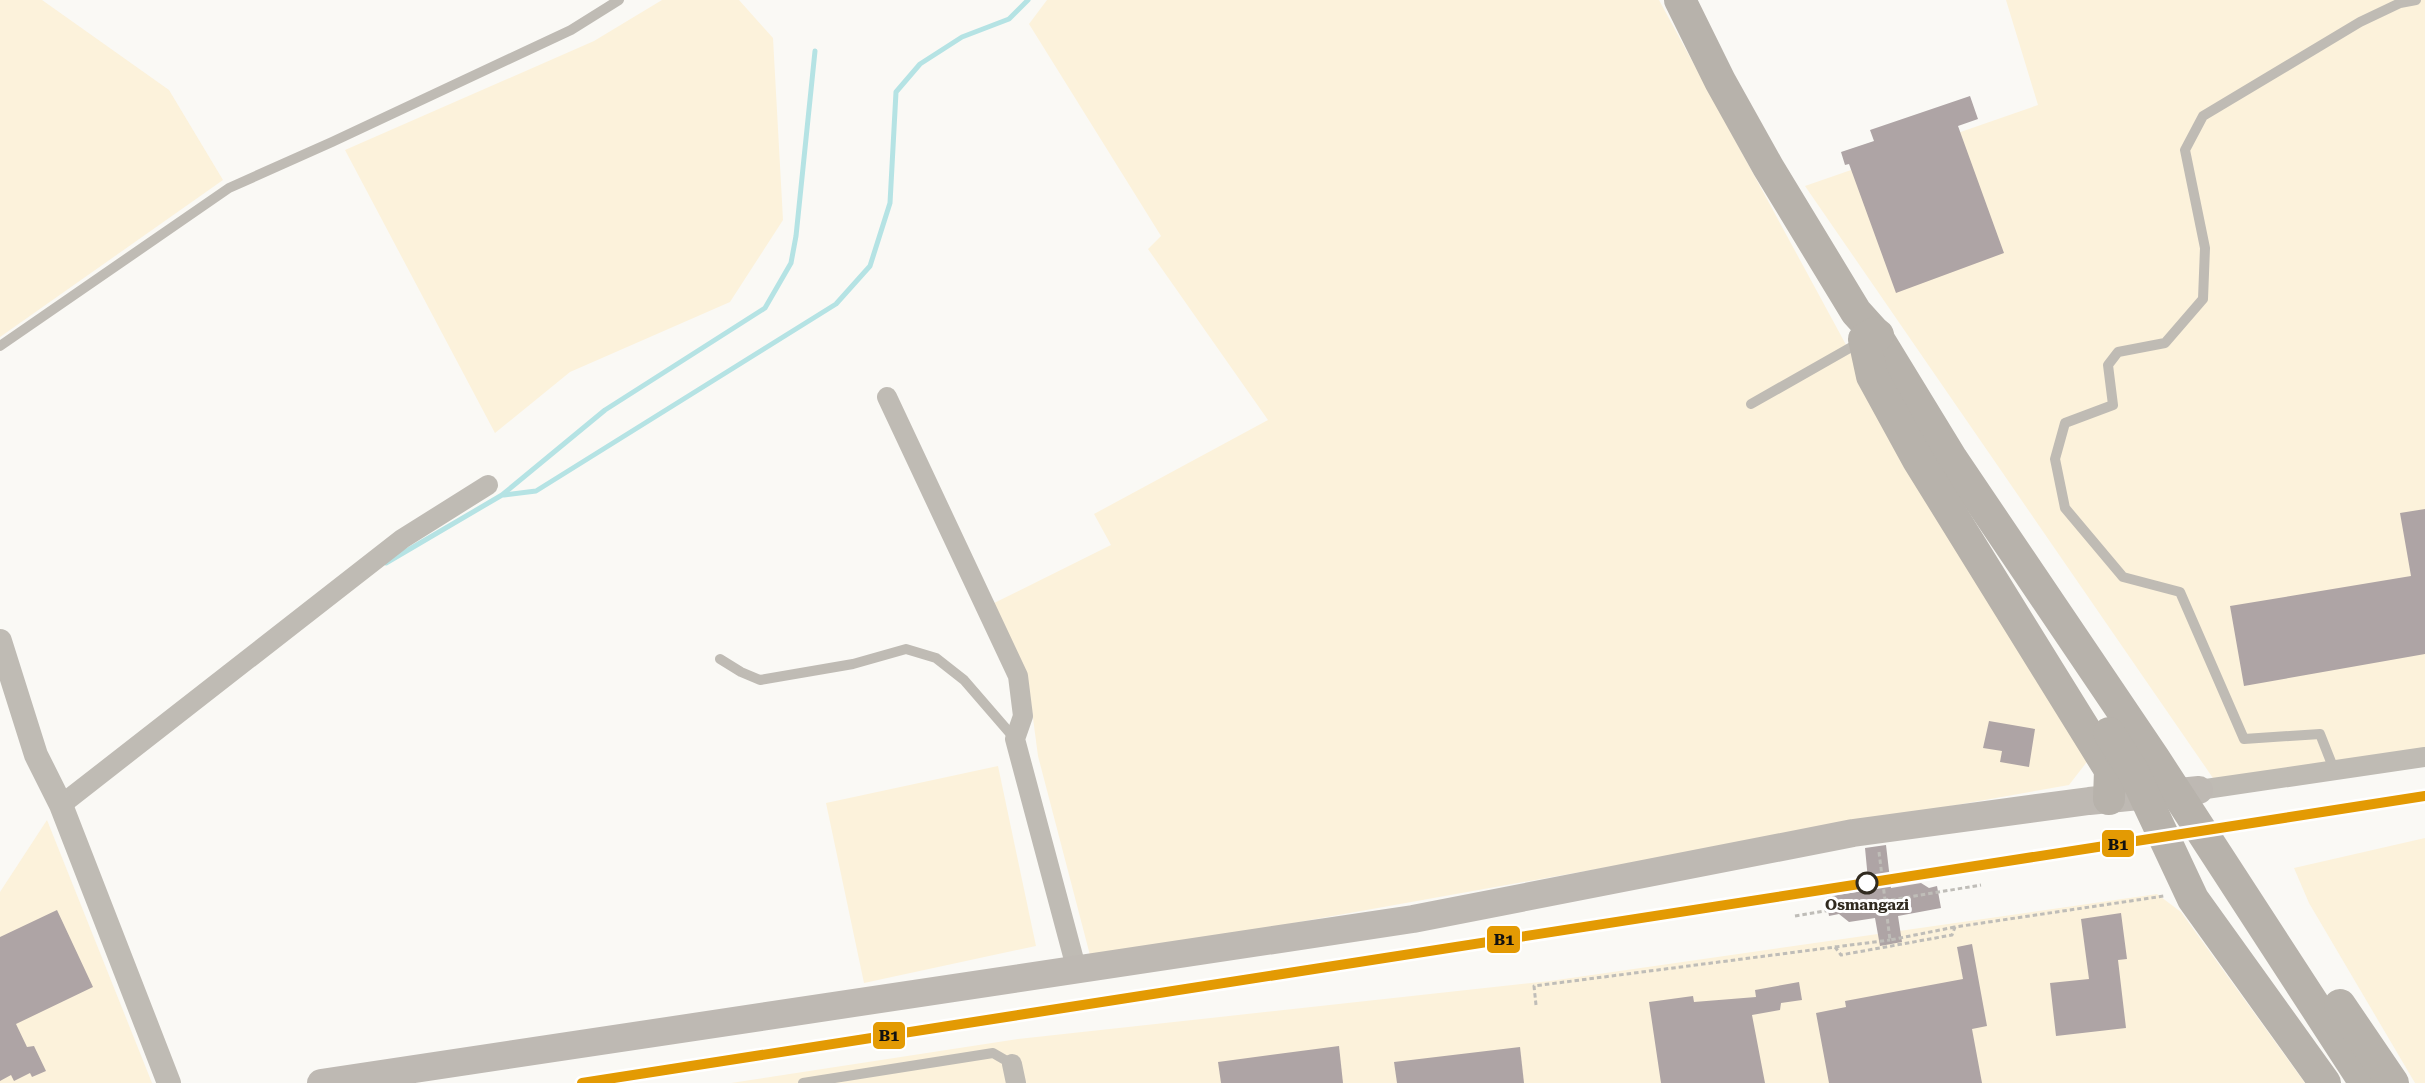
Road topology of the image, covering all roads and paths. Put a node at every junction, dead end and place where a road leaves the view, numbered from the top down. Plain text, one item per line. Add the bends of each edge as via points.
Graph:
1 (620, 0) edge
2 (1680, 0) edge
3 (2416, 0) edge
4 (1865, 328) junction
5 (0, 346) edge
6 (887, 397) dead end
7 (1751, 404) dead end
8 (1946, 462) junction
9 (488, 485) dead end
10 (0, 640) edge
11 (720, 659) dead end
12 (4, 665) edge
13 (1015, 738) junction
14 (2425, 757) edge
15 (2335, 772) junction
16 (2199, 790) junction
17 (2109, 799) junction
18 (61, 806) junction
19 (1872, 850) dead end
20 (1981, 885) dead end
21 (2167, 895) dead end
22 (1885, 901) junction
23 (1794, 916) dead end
24 (1955, 927) junction
25 (1890, 940) junction
26 (1891, 945) junction
27 (1835, 947) junction
28 (1077, 971) junction
29 (1536, 1005) dead end
30 (1014, 1074) edge
31 (169, 1083) edge
32 (321, 1083) edge
33 (803, 1083) edge
34 (2311, 1083) edge
35 (2325, 1083) edge
36 (2366, 1083) edge
37 (2393, 1083) edge

1 - 5 lane via 571,30 229,188
2 - 4 main road via 1768,168
3 - 15 lane via 2400,3 2360,22 2203,117 2185,150 2205,248 2203,299 2165,343 2118,352 2108,365 2113,405 2065,423 2055,459 2065,508 2123,577 2180,592 2244,739 2320,734
4 - 7 lane
4 - 8 main road
4 - 16 main road via 1902,351
4 - 17 main road via 1872,376 1918,460 2110,770
6 - 13 street via 1018,676 1023,716
8 - 35 main road via 2133,771 2193,899
8 - 36 main road via 2147,748
9 - 18 street via 402,539
10 - 12 street
11 - 13 lane via 760,680 852,664 906,648 936,658 964,680
12 - 18 street via 36,755
13 - 28 street
14 - 15 street
15 - 16 street
16 - 17 main road
17 - 28 main road via 1853,833 1413,919
18 - 31 street
19 - 22 path via 1878,849
20 - 22 path
21 - 24 path
22 - 23 path
22 - 25 path
24 - 25 path
24 - 26 path via 1952,936
25 - 26 path
25 - 27 path
26 - 27 path via 1841,955
27 - 29 path via 1534,986
28 - 32 main road
30 - 33 lane via 993,1053
34 - 37 main road via 2235,978 2244,951 2265,938 2295,945 2311,962

